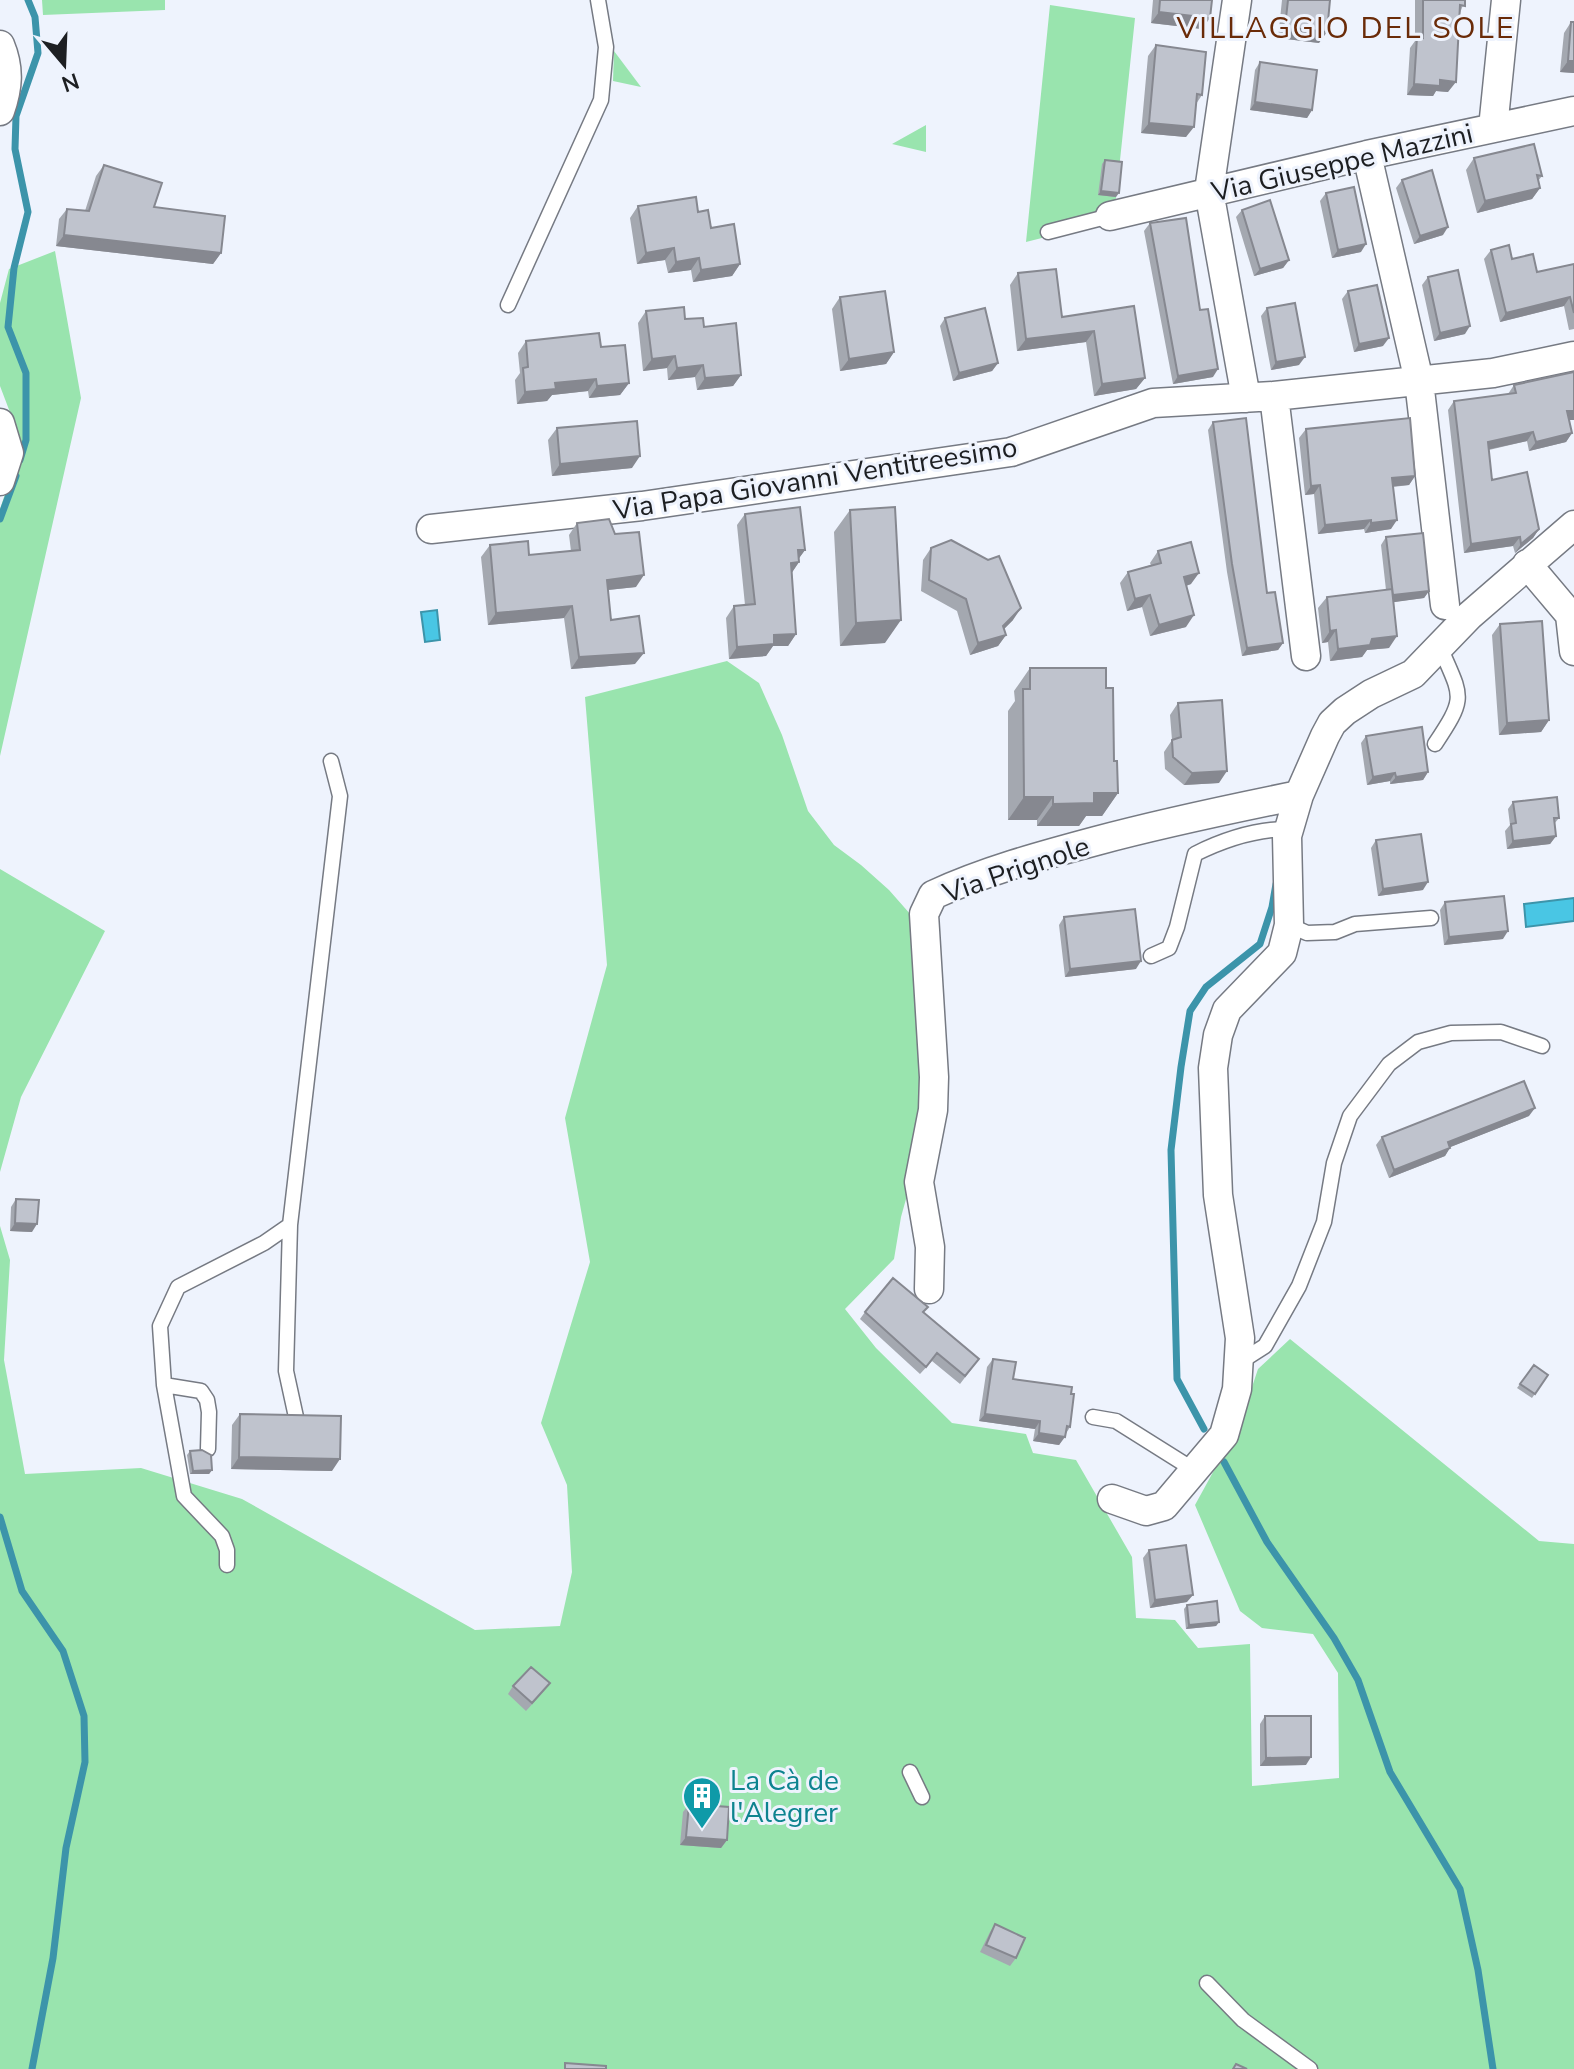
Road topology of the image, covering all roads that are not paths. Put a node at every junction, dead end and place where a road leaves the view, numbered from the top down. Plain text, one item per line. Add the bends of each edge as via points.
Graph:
1 (598, 0) edge
2 (1237, 0) edge
3 (1506, 0) edge
4 (0, 45) edge
5 (0, 111) edge
6 (1574, 111) edge
7 (1493, 128) junction
8 (1367, 155) junction
9 (1209, 191) junction
10 (1110, 216) joint
11 (1048, 232) dead end
12 (508, 305) dead end
13 (1574, 356) edge
14 (1419, 381) junction
15 (1274, 396) junction
16 (1246, 398) junction
17 (0, 423) edge
18 (0, 481) edge
19 (1574, 525) edge
20 (431, 529) dead end
21 (1527, 564) junction
22 (1445, 605) dead end
23 (1440, 647) junction
24 (1574, 651) edge
25 (1306, 656) dead end
26 (1435, 744) dead end
27 (331, 761) dead end
28 (1299, 795) junction
29 (1289, 829) junction
30 (1431, 918) dead end
31 (1289, 925) junction
32 (1151, 956) dead end
33 (1542, 1046) dead end
34 (290, 1225) junction
35 (929, 1289) dead end
36 (1240, 1362) junction
37 (164, 1385) junction
38 (296, 1417) edge
39 (1093, 1417) dead end
40 (208, 1449) edge
41 (1194, 1470) junction
42 (1112, 1499) dead end
43 (227, 1565) dead end
44 (910, 1772) dead end
45 (922, 1797) dead end
46 (1207, 1983) dead end
47 (1310, 2069) edge

1 - 12 lane via 606,47 601,100
2 - 9 street
3 - 7 street
4 - 5 street via 8,84
6 - 7 street, Via Giuseppe Mazzini
7 - 8 street, Via Giuseppe Mazzini
8 - 9 street, Via Giuseppe Mazzini
8 - 14 street
9 - 10 street, Via Giuseppe Mazzini
9 - 16 street
10 - 11 lane
13 - 14 street, Via Papa Giovanni Ventitreesimo
14 - 15 street, Via Papa Giovanni Ventitreesimo
14 - 22 street
15 - 16 street, Via Papa Giovanni Ventitreesimo
15 - 25 street
16 - 20 street, Via Papa Giovanni Ventitreesimo via 1153,403 1011,452 642,506
17 - 18 street via 9,453
19 - 21 street
21 - 23 street
21 - 24 street via 1557,587 1570,615
23 - 26 lane via 1459,697
23 - 28 street via 1413,674 1371,694 1332,723
27 - 34 lane via 340,796
28 - 29 street
28 - 35 street, Via Prignole via 1154,824 1044,854 933,895 924,914 933,1110 919,1182 930,1247
29 - 31 street
29 - 32 lane via 1247,833 1195,854 1169,948
30 - 31 lane via 1355,924 1335,932 1307,933
31 - 36 street via 1282,953 1227,1010 1213,1068 1218,1195
33 - 36 lane via 1501,1032 1451,1033 1418,1042 1389,1064 1350,1116 1334,1163 1324,1222 1299,1286 1265,1346
34 - 37 lane via 178,1287 160,1326
34 - 38 lane via 286,1371
36 - 41 street via 1224,1435
37 - 40 lane via 201,1391 207,1400
37 - 43 lane via 184,1496 222,1536
39 - 41 lane via 1116,1421
41 - 42 street via 1164,1506 1146,1511
44 - 45 lane
46 - 47 lane via 1243,2020

